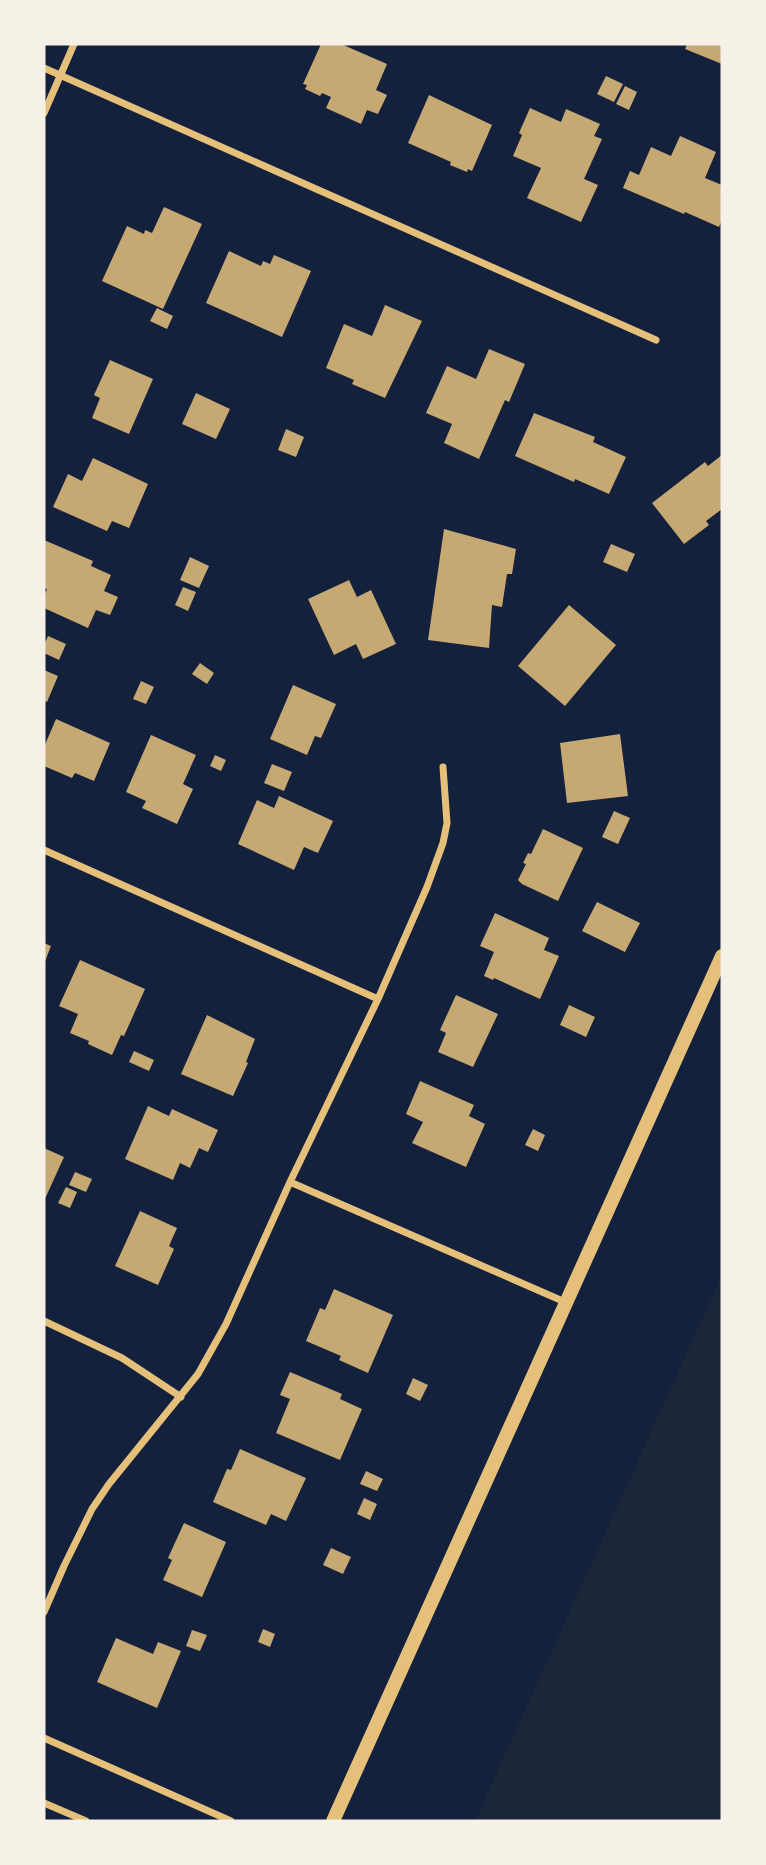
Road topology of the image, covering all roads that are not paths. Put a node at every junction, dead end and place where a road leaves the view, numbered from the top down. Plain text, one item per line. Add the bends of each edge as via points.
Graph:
1 (74, 44) edge
2 (44, 68) edge
3 (61, 75) junction
4 (44, 113) edge
5 (656, 340) dead end
6 (443, 767) dead end
7 (44, 850) edge
8 (722, 956) edge
9 (378, 999) junction
10 (290, 1182) junction
11 (565, 1302) junction
12 (44, 1321) edge
13 (181, 1397) junction
14 (44, 1612) edge
15 (44, 1738) edge
16 (44, 1803) edge
17 (86, 1821) edge
18 (231, 1821) edge
19 (334, 1821) edge

1 - 3 street
2 - 3 street
3 - 4 street
3 - 5 street
6 - 9 street via 447,823 443,843
7 - 9 street
8 - 11 main road
9 - 10 street
10 - 11 street
10 - 13 street via 214,1349
11 - 19 main road
12 - 13 street via 122,1357
13 - 14 street via 92,1509
15 - 18 street
16 - 17 street

